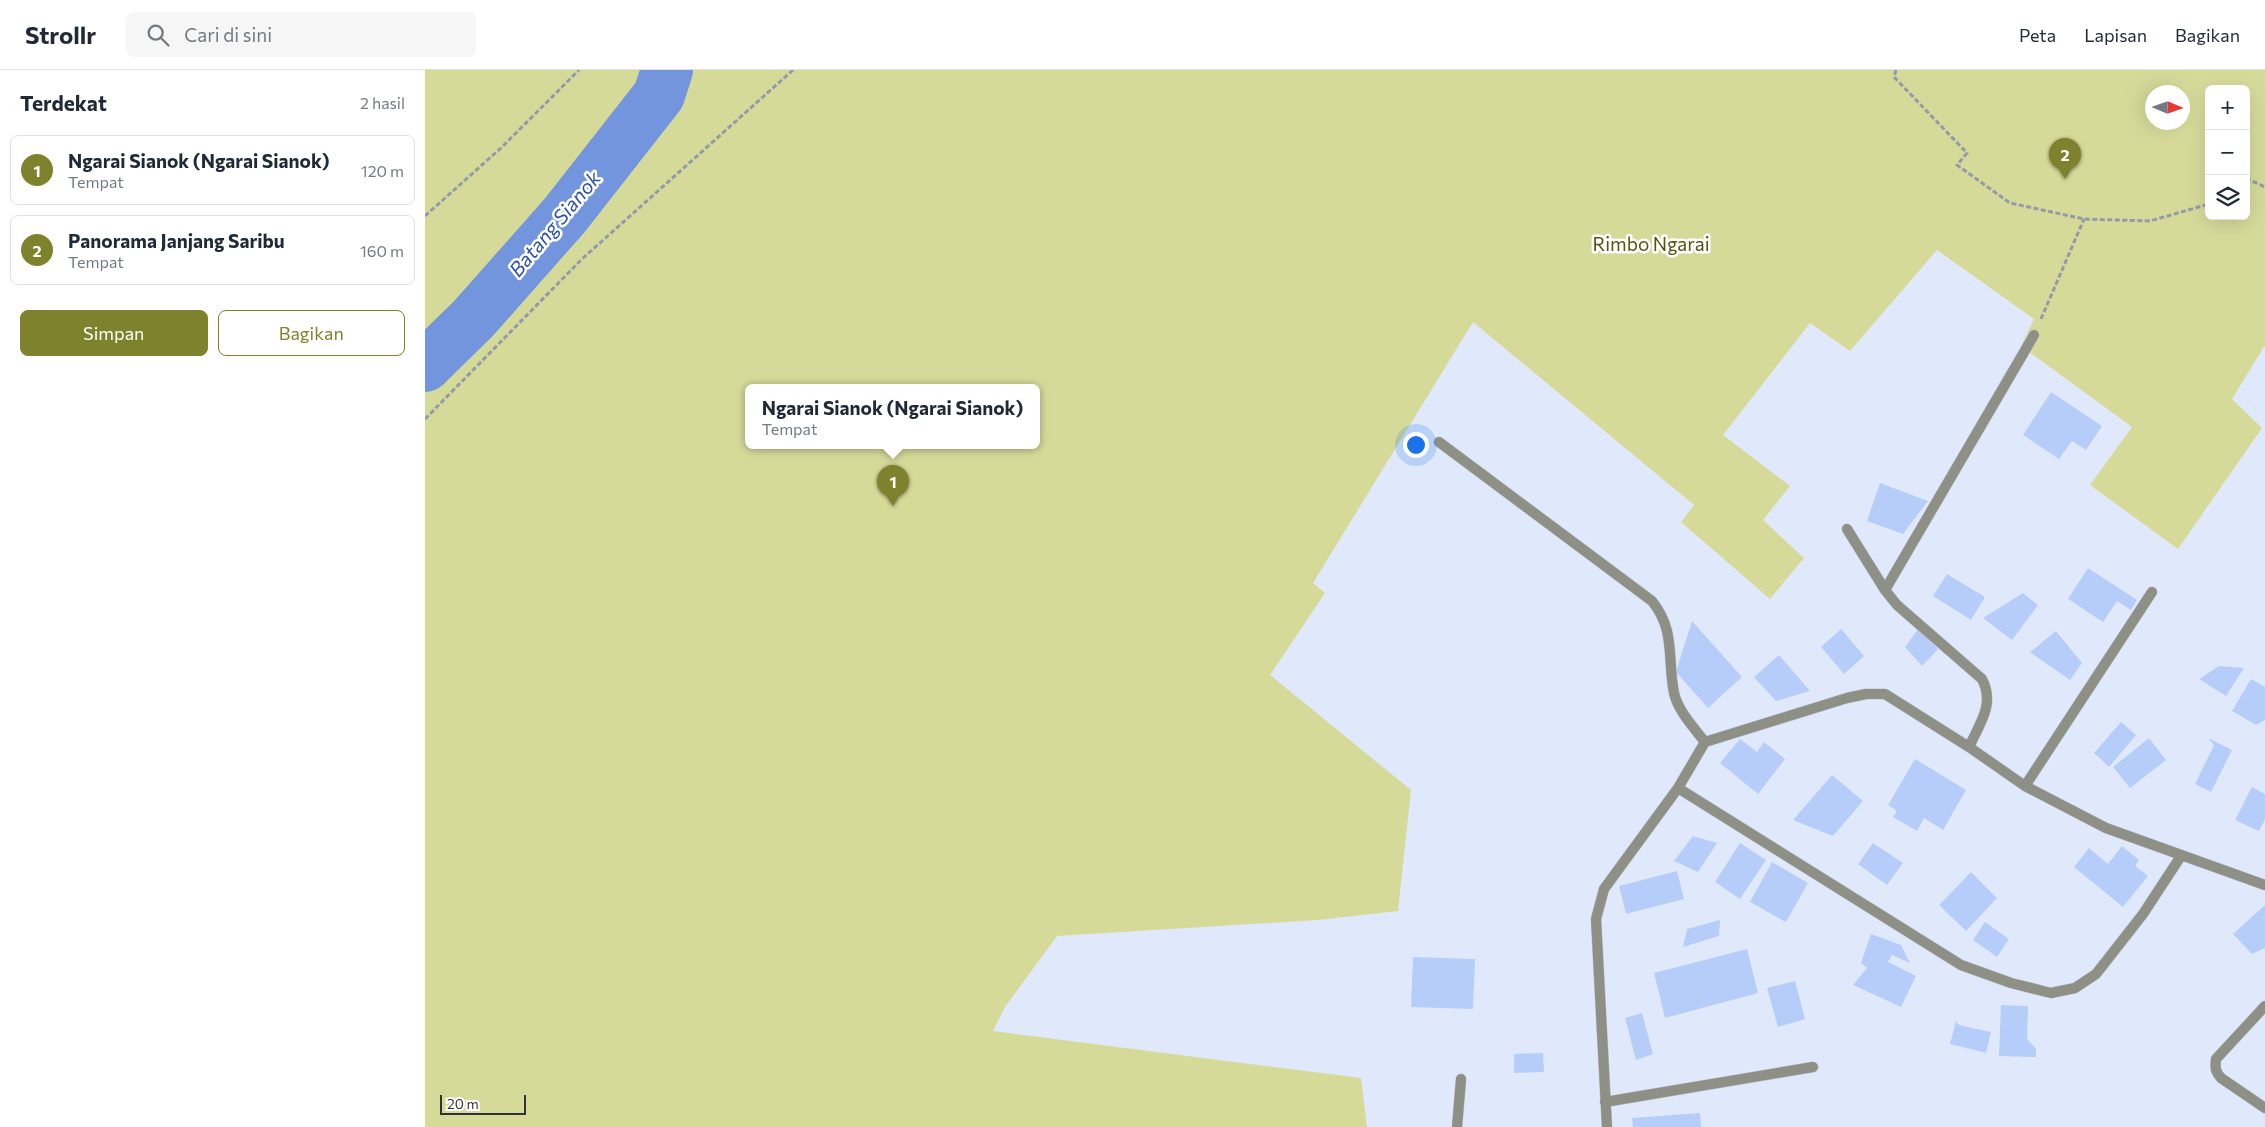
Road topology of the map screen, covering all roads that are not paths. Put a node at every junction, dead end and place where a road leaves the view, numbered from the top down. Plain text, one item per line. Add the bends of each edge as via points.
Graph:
1 (2034, 335) road end
2 (1439, 442) dead end
3 (1847, 529) dead end
4 (1885, 590) junction
5 (2152, 592) dead end
6 (1705, 742) junction
7 (1969, 746) junction
8 (2025, 786) junction
9 (1678, 788) junction
10 (2181, 856) junction
11 (2265, 885) edge
12 (2265, 1006) edge
13 (1813, 1067) dead end
14 (1461, 1079) dead end
15 (1605, 1102) junction
16 (2265, 1108) edge
17 (1457, 1127) edge
18 (1607, 1127) edge

1 - 4 street
2 - 6 street via 1652,601 1663,615 1669,636 1675,695 1684,714
3 - 4 street
4 - 7 street via 1897,605 1982,678 1988,690 1988,703
5 - 8 street
6 - 7 street via 1847,698 1885,694
6 - 9 street
7 - 8 street
8 - 10 street via 2105,828
9 - 10 street via 1961,965 2051,994 2075,988 2096,974 2143,914
9 - 15 street via 1604,889 1596,919
10 - 11 street
12 - 16 street via 2216,1059 2215,1072
13 - 15 street
14 - 17 street
15 - 18 street

